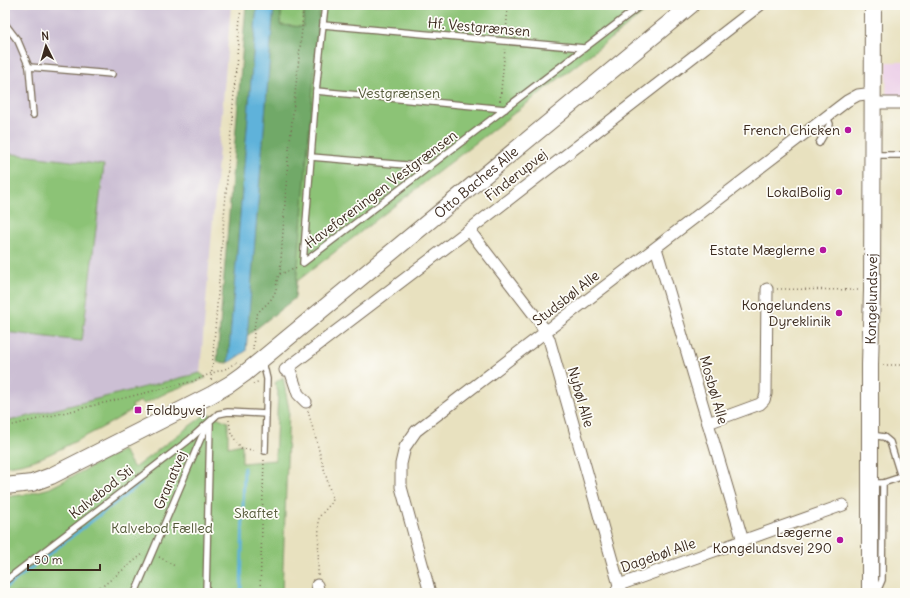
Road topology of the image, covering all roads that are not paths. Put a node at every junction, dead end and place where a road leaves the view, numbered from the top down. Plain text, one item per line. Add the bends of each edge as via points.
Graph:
1 (325, 5) edge
2 (641, 5) edge
3 (691, 5) edge
4 (760, 5) edge
5 (874, 5) edge
6 (5, 24) edge
7 (323, 26) junction
8 (584, 48) junction
9 (29, 67) junction
10 (112, 74) dead end
11 (316, 91) junction
12 (873, 98) junction
13 (905, 103) edge
14 (502, 109) junction
15 (33, 115) dead end
16 (827, 117) junction
17 (819, 143) dead end
18 (873, 155) junction
19 (905, 155) edge
20 (311, 156) junction
21 (430, 167) junction
22 (469, 230) junction
23 (656, 248) junction
24 (767, 289) road end
25 (546, 333) junction
26 (257, 355) junction
27 (212, 384) junction
28 (306, 402) road end
29 (266, 414) junction
30 (210, 421) junction
31 (708, 423) junction
32 (870, 435) junction
33 (265, 450) road end
34 (5, 477) edge
35 (876, 483) junction
36 (5, 486) edge
37 (843, 505) dead end
38 (742, 541) junction
39 (5, 581) edge
40 (617, 589) edge
41 (870, 591) edge
42 (135, 593) edge
43 (206, 593) edge
44 (430, 593) edge

1 - 7 lane, Haveforeningen Vestgrænsen
2 - 8 lane, Haveforeningen Vestgrænsen
3 - 26 street, Otto Baches Alle
4 - 22 street, Finderupvej
5 - 12 street, Kongelundsvej
6 - 9 lane via 18,41
7 - 8 lane, Hf. Vestgrænsen
7 - 11 lane, Haveforeningen Vestgrænsen
8 - 14 lane, Haveforeningen Vestgrænsen
9 - 10 lane
9 - 15 lane
11 - 14 lane
11 - 20 lane, Haveforeningen Vestgrænsen
12 - 13 street, Studsbøl Alle
12 - 16 street, Studsbøl Alle via 858,94
12 - 18 street, Kongelundsvej
14 - 21 lane, Haveforeningen Vestgrænsen
16 - 17 lane via 830,124
16 - 23 street, Studsbøl Alle
18 - 19 lane
18 - 32 street, Kongelundsvej
20 - 21 lane
20 - 21 lane, Haveforeningen Vestgrænsen via 303,263
22 - 25 street, Nybøl Alle
22 - 28 street, Finderupvej via 287,368 298,394
23 - 25 street, Studsbøl Alle
23 - 31 street, Mosbøl Alle
24 - 31 street via 764,400 760,404
25 - 40 street, Nybøl Alle
25 - 44 street, Studsbøl Alle via 416,431 405,447 401,464 401,487
26 - 27 street, Otto Baches Alle via 235,381
26 - 29 lane via 268,378
27 - 34 street via 48,467
27 - 36 street via 51,476 32,483
29 - 30 lane, Kalvebod Sti via 228,412 218,414
29 - 33 lane
30 - 39 lane, Kalvebod Sti via 189,440
30 - 42 lane, Granatvej
30 - 43 lane
31 - 38 street, Mosbøl Alle
32 - 35 street, Kongelundsvej
32 - 35 lane via 884,437 890,442 901,477
35 - 41 street, Kongelundsvej
37 - 38 street, Dagebøl Alle
38 - 40 street, Dagebøl Alle

